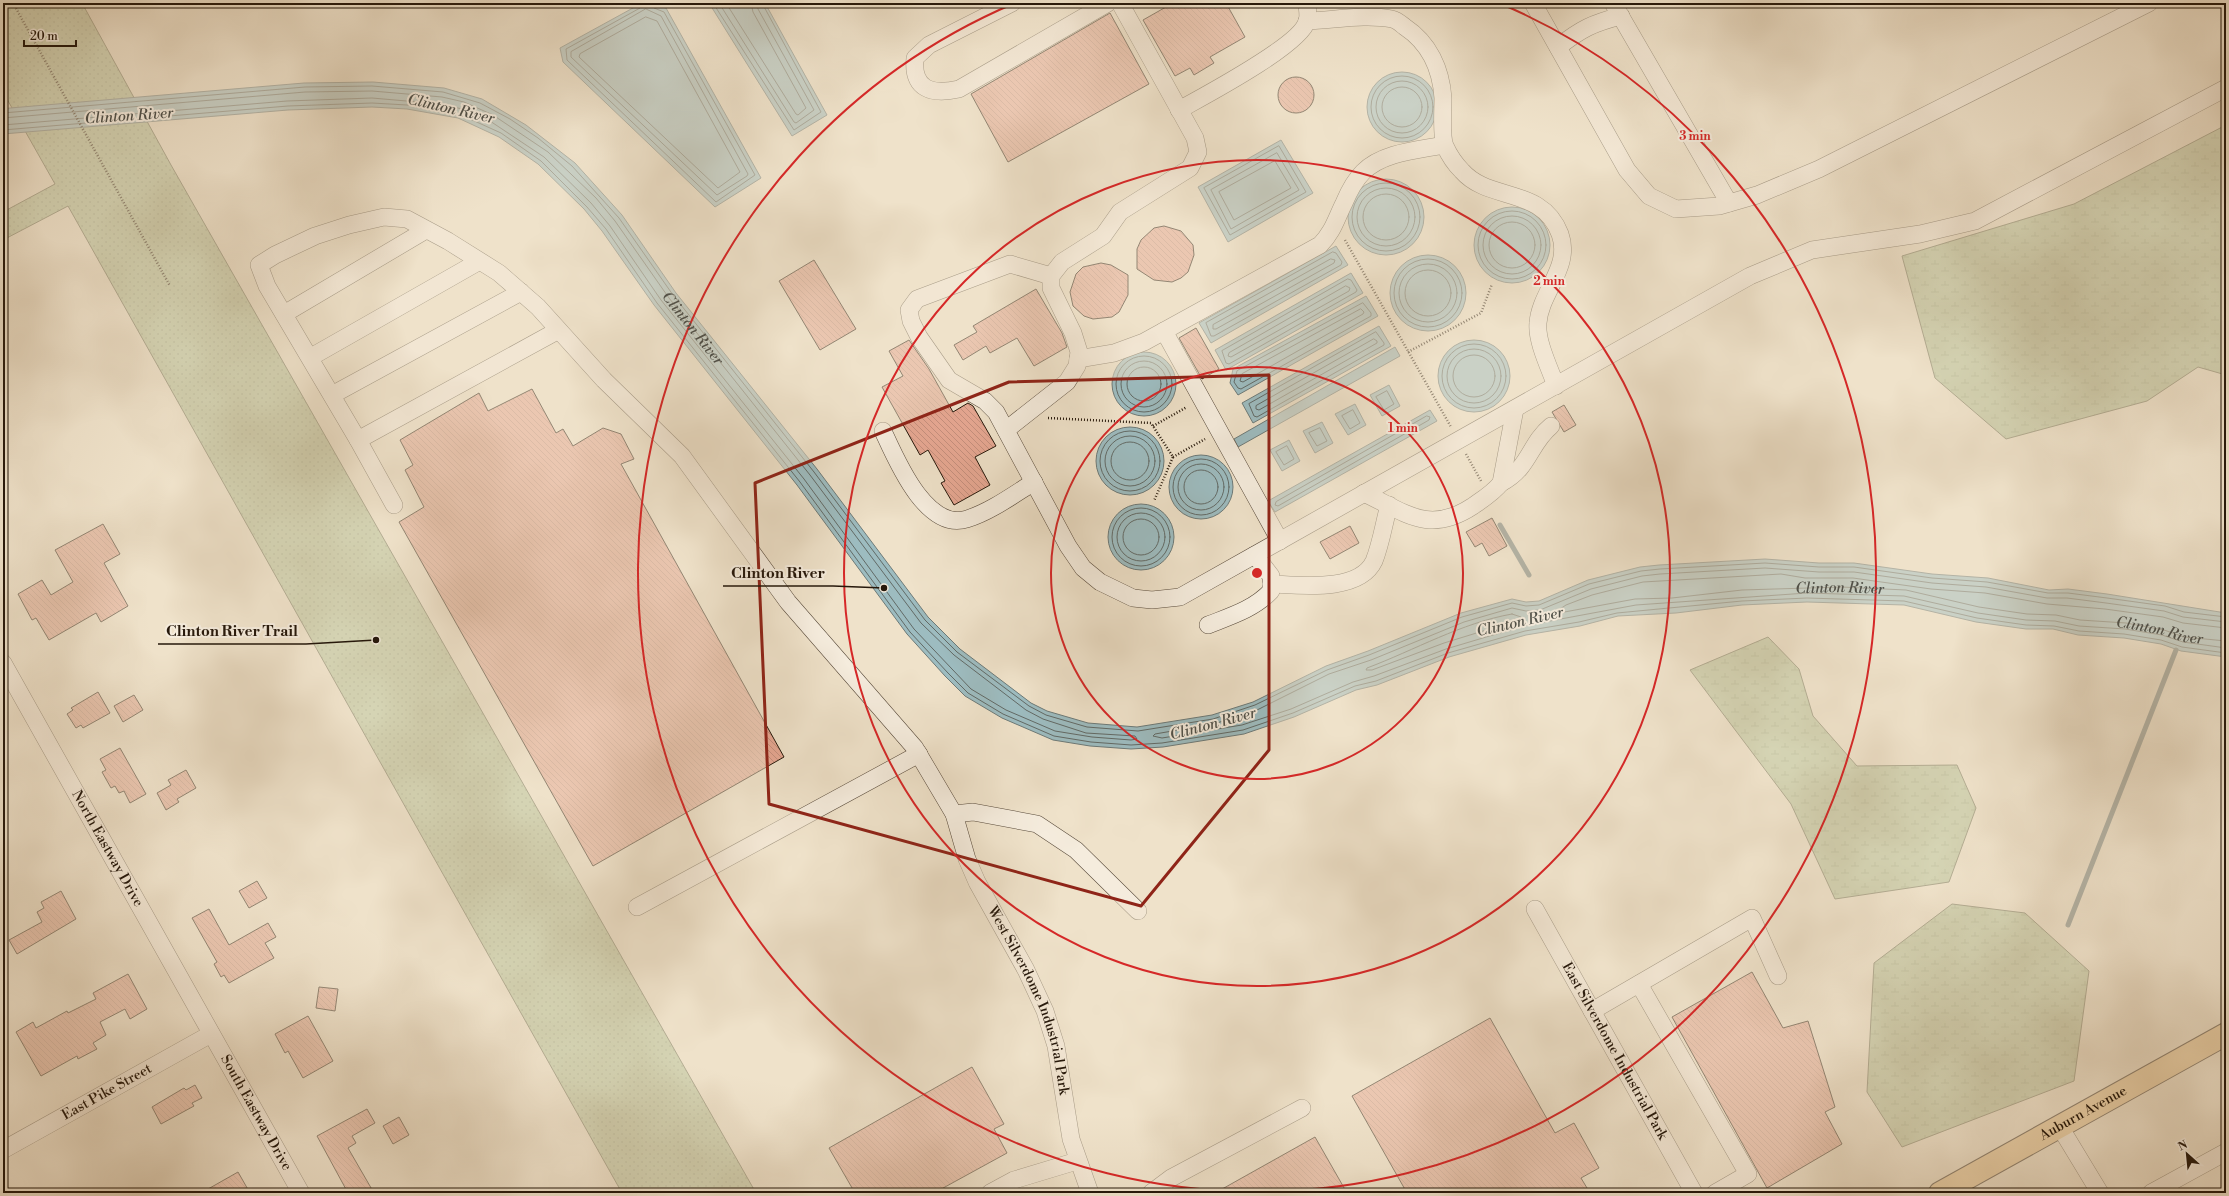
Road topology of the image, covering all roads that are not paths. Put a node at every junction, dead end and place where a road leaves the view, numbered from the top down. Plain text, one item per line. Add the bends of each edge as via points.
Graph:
1 (1012, 3) edge
2 (1108, 3) edge
3 (1120, 3) edge
4 (1307, 3) edge
5 (1533, 3) edge
6 (2149, 3) edge
7 (1617, 9) edge
8 (1307, 22) junction
9 (1558, 47) junction
10 (2226, 88) edge
11 (1180, 110) junction
12 (1444, 145) junction
13 (1729, 203) junction
14 (426, 230) junction
15 (478, 262) junction
16 (1051, 276) junction
17 (521, 292) junction
18 (284, 314) junction
19 (557, 330) junction
20 (1164, 331) junction
21 (311, 357) junction
22 (1078, 359) junction
23 (1556, 386) junction
24 (332, 395) junction
25 (1514, 409) junction
26 (1551, 426) dead end
27 (1006, 430) junction
28 (883, 431) dead end
29 (358, 440) junction
30 (1034, 482) junction
31 (1501, 483) junction
32 (1364, 493) junction
33 (394, 505) dead end
34 (1389, 505) junction
35 (1280, 541) junction
36 (1255, 555) junction
37 (1271, 584) junction
38 (1208, 625) dead end
39 (3, 663) edge
40 (918, 754) junction
41 (954, 814) junction
42 (637, 908) dead end
43 (1535, 909) dead end
44 (1138, 911) dead end
45 (1778, 976) dead end
46 (1639, 984) junction
47 (1592, 1012) junction
48 (211, 1034) junction
49 (2226, 1034) edge
50 (1302, 1108) dead end
51 (2060, 1127) junction
52 (3, 1150) edge
53 (2226, 1152) edge
54 (1077, 1161) junction
55 (301, 1193) edge
56 (990, 1193) edge
57 (1090, 1193) edge
58 (1151, 1193) edge
59 (1694, 1193) edge
60 (1715, 1193) edge
61 (1940, 1193) edge
62 (2100, 1193) edge
63 (2152, 1193) edge

1 - 2 street via 929,45 915,58 914,69 919,81 928,90 942,92 959,88
3 - 11 street
4 - 8 street
5 - 9 street
6 - 13 street via 1819,169 1757,195
7 - 9 street via 1576,33
7 - 13 street
8 - 11 street via 1299,33 1270,57
8 - 12 street via 1369,17 1394,19 1416,34 1434,58 1442,84
9 - 13 street via 1627,170 1649,196 1676,209
10 - 23 street via 1975,221 1920,234 1812,250 1750,276
11 - 16 street via 1196,138 1198,152 1190,168 1120,212 1102,236 1062,262
12 - 20 street via 1404,153 1380,161 1364,171 1353,184 1330,235 1320,245
12 - 23 street via 1463,172 1478,184 1526,200 1548,212 1560,235 1563,256 1541,306 1537,324
14 - 15 street, West Silverdome Industrial Park via 448,241
14 - 18 street
14 - 18 street, West Silverdome Industrial Park via 407,219 384,217 328,232 275,255 259,266 267,286
15 - 17 street, West Silverdome Industrial Park via 499,274
15 - 21 street
16 - 22 street via 1051,288 1080,352
16 - 27 street via 1010,264 917,299 909,310 919,337 949,380 985,401 996,412
17 - 19 street, West Silverdome Industrial Park via 538,307
17 - 24 street
18 - 21 street
19 - 29 street
19 - 40 street, West Silverdome Industrial Park via 682,456 788,602
20 - 22 street via 1144,342 1114,353
20 - 35 street
21 - 24 street
22 - 27 street via 1077,366 1067,382
23 - 25 street
24 - 29 street
25 - 31 street
25 - 32 street
26 - 31 street via 1543,433 1519,472
27 - 30 street
28 - 30 street via 900,468 922,500 937,515 948,521 966,519
29 - 33 street
30 - 36 street via 1068,546 1083,568 1100,582 1133,598 1152,600 1180,597
31 - 34 street via 1489,495 1456,516 1439,521 1420,519
32 - 34 street
32 - 35 street
34 - 37 street via 1374,562 1364,572 1349,581 1328,586
35 - 36 street
36 - 37 street via 1271,576
37 - 38 street via 1271,591 1262,601 1245,611
39 - 48 street, North Eastway Drive
40 - 41 street, West Silverdome Industrial Park
40 - 42 street
41 - 44 street via 973,812 1037,824 1076,850
41 - 54 street, West Silverdome Industrial Park via 967,859 977,882 1026,970 1045,1011 1056,1046 1066,1114
43 - 47 street, East Silverdome Industrial Park
45 - 46 street via 1752,918
46 - 47 street
46 - 60 street via 1748,1174
47 - 59 street, East Silverdome Industrial Park
48 - 52 street, East Pike Street
48 - 55 street, South Eastway Drive
49 - 51 main road, Auburn Avenue
50 - 58 street via 1170,1178
51 - 61 main road, Auburn Avenue
51 - 62 street
53 - 63 street
54 - 56 street via 1014,1180
54 - 57 street, West Silverdome Industrial Park

